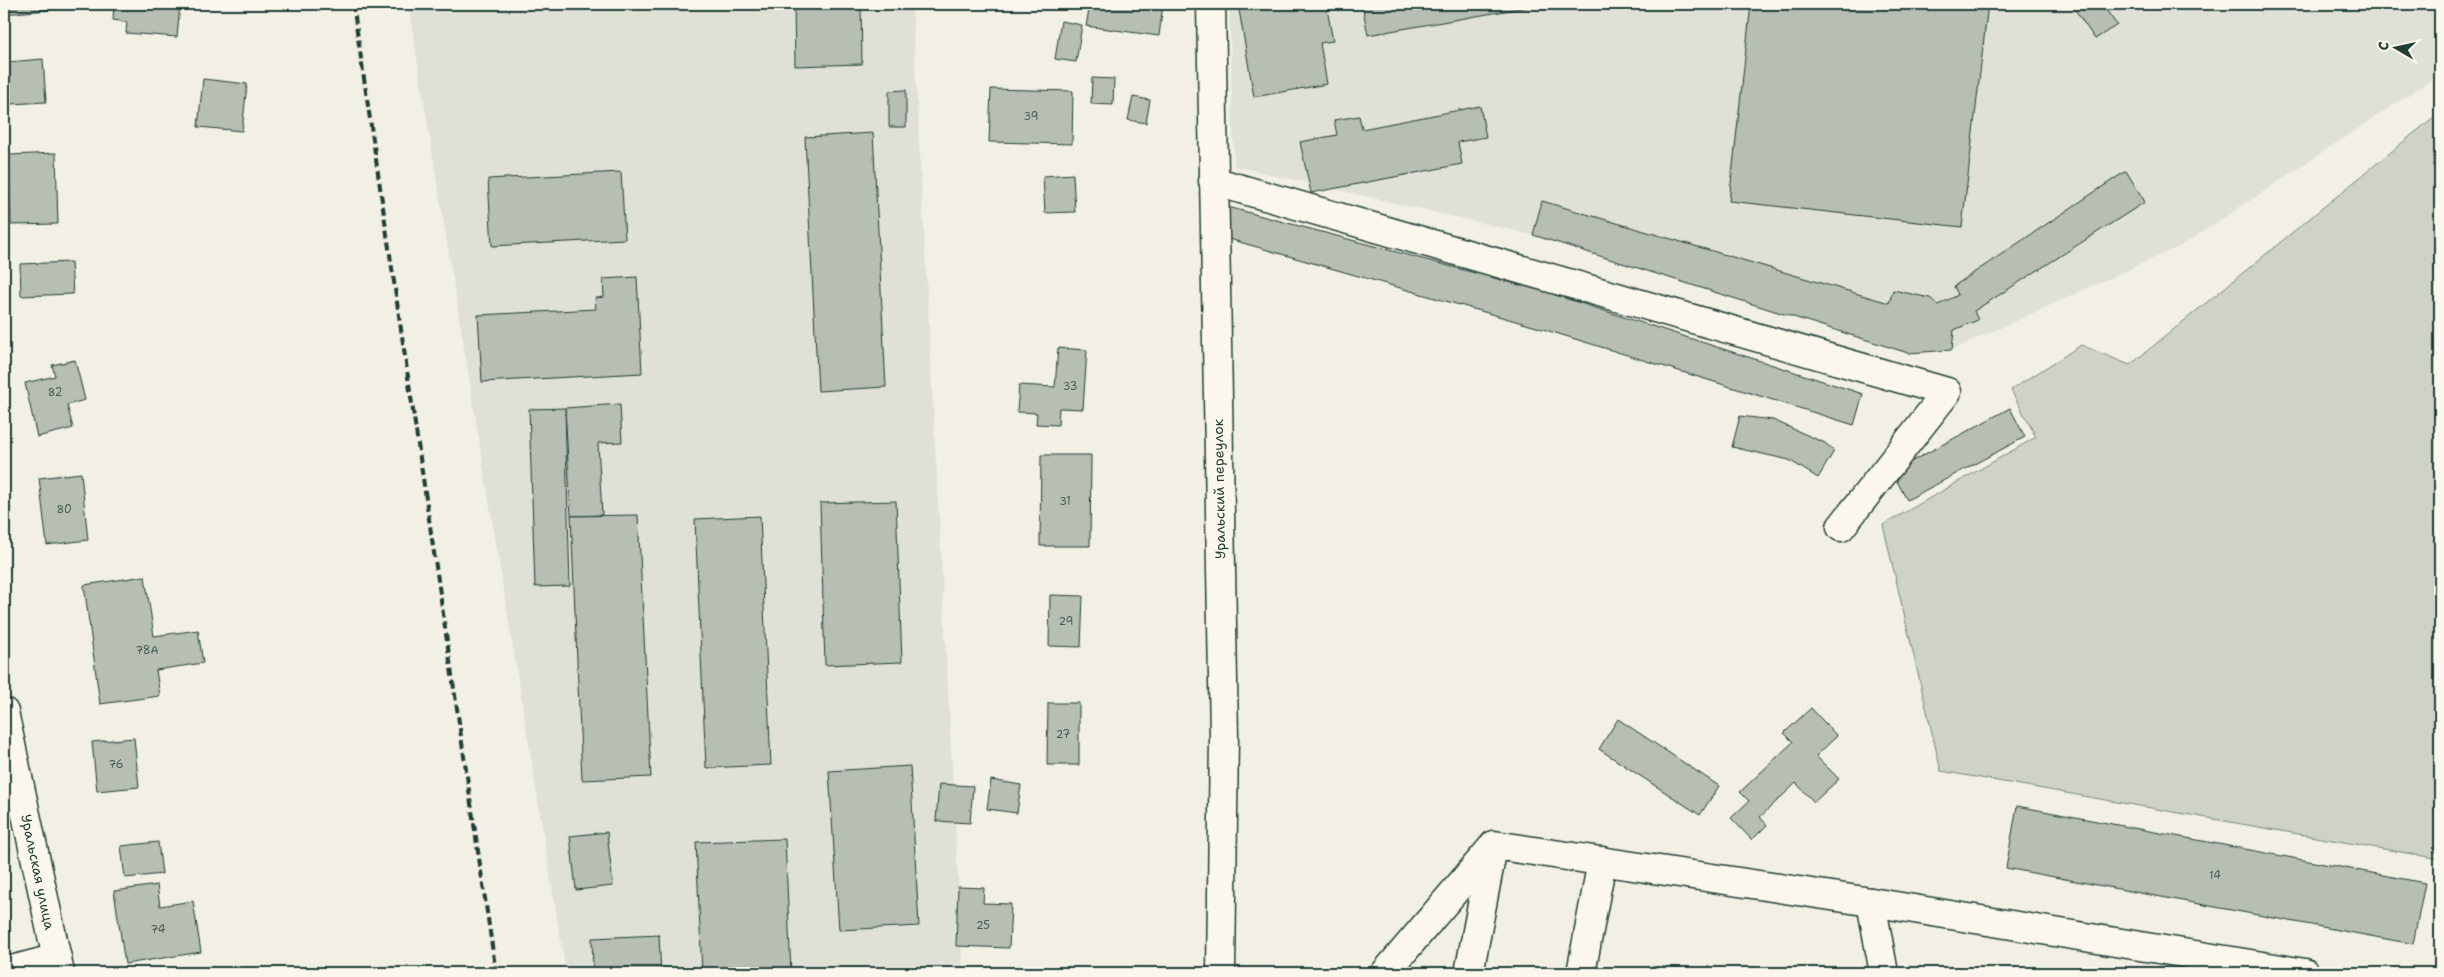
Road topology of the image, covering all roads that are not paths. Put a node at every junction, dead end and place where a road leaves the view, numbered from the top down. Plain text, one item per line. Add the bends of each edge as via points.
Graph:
1 (1211, 4) edge
2 (1213, 181) junction
3 (1840, 527) dead end
4 (4, 712) edge
5 (1494, 845) junction
6 (1602, 861) junction
7 (1871, 902) junction
8 (59, 966) edge
9 (4, 972) edge
10 (1221, 973) edge
11 (1385, 973) edge
12 (1469, 973) edge
13 (1581, 973) edge
14 (1884, 973) edge
15 (2305, 973) edge

1 - 2 street, Уральский переулок
2 - 3 street via 1947,392
2 - 10 street, Уральский переулок via 1224,736
4 - 8 street, Уральская улица
5 - 6 street
5 - 11 street
5 - 12 street
6 - 7 street
6 - 13 street
7 - 14 street
7 - 15 street
8 - 9 street

